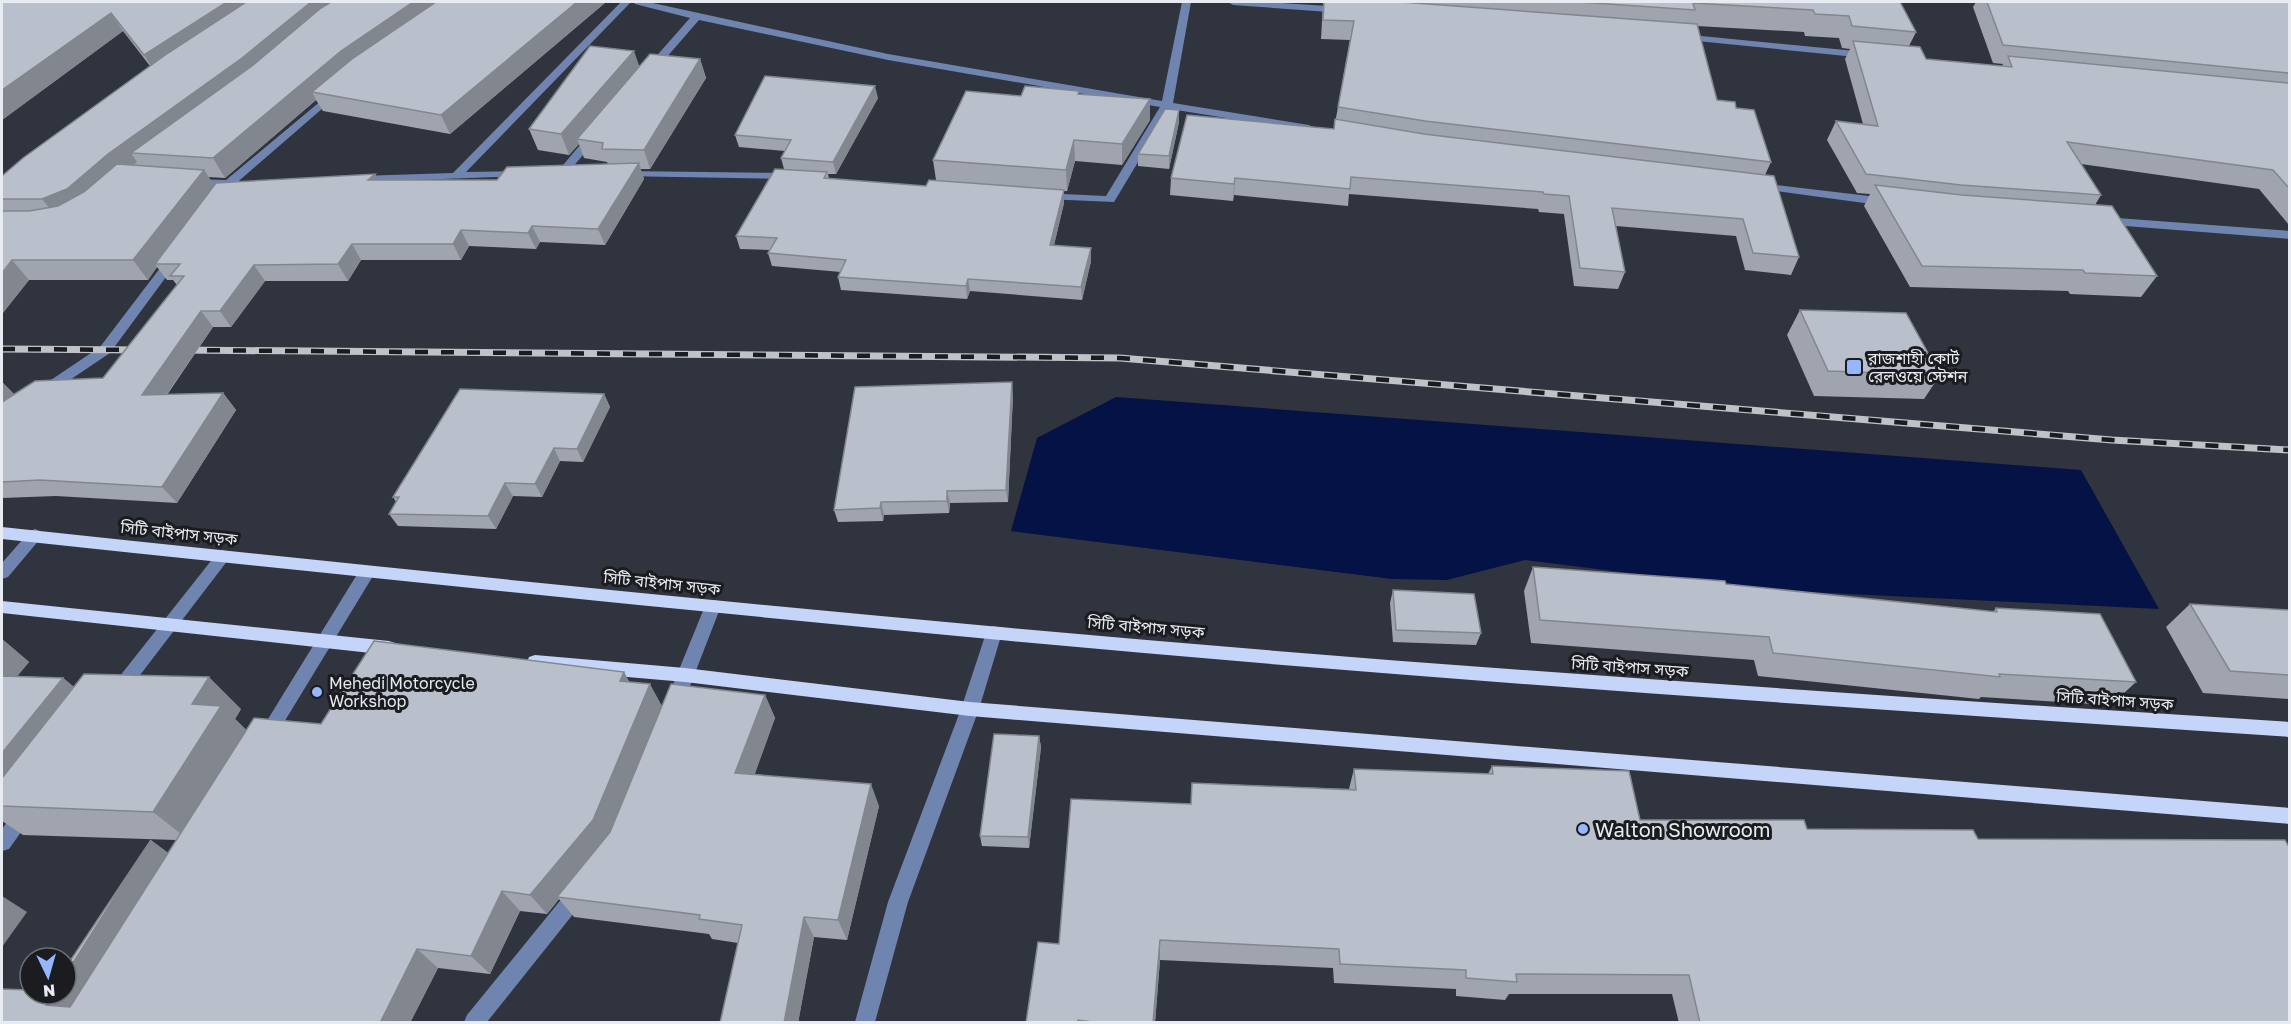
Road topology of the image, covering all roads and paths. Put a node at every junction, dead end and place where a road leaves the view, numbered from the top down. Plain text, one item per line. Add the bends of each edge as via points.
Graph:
1 (626, 2) edge
2 (638, 2) edge
3 (1187, 2) edge
4 (1233, 2) edge
5 (1350, 11) edge
6 (696, 16) junction
7 (1666, 36) edge
8 (1877, 57) edge
9 (644, 77) edge
10 (339, 88) edge
11 (1167, 104) junction
12 (606, 121) edge
13 (1317, 129) edge
14 (609, 174) edge
15 (456, 176) junction
16 (808, 178) edge
17 (349, 180) edge
18 (184, 181) edge
19 (253, 183) edge
20 (1749, 185) edge
21 (226, 189) junction
22 (1028, 194) edge
23 (1903, 204) edge
24 (2091, 220) edge
25 (2289, 235) edge
26 (181, 249) edge
27 (30, 401) edge
28 (2, 533) edge
29 (35, 535) junction
30 (222, 556) junction
31 (367, 572) junction
32 (2, 573) edge
33 (713, 606) junction
34 (2, 607) edge
35 (170, 624) junction
36 (994, 633) junction
37 (324, 642) junction
38 (406, 650) edge
39 (522, 660) edge
40 (685, 675) junction
41 (107, 706) edge
42 (970, 709) junction
43 (668, 718) edge
44 (2289, 730) edge
45 (256, 752) edge
46 (37, 798) edge
47 (2289, 816) edge
48 (2, 843) edge
49 (593, 875) edge
50 (474, 1023) edge
51 (865, 1023) edge

1 - 15 street
2 - 6 street
3 - 11 street
4 - 5 street
6 - 9 street
6 - 11 street via 888,57
7 - 8 street
10 - 21 street
11 - 13 street
11 - 22 street via 1110,200
12 - 15 street via 556,173
14 - 16 street
15 - 17 street
18 - 21 street
19 - 21 street
20 - 23 street
24 - 25 street
26 - 27 street via 105,350
28 - 29 main road, সিটি বাইপাস সড়ক
29 - 30 main road, সিটি বাইপাস সড়ক
29 - 32 street
30 - 31 main road, সিটি বাইপাস সড়ক
30 - 35 street
31 - 33 main road, সিটি বাইপাস সড়ক
31 - 37 street
33 - 36 main road, সিটি বাইপাস সড়ক
33 - 40 street
34 - 35 main road
35 - 37 main road
35 - 41 street
36 - 42 street
36 - 44 main road, সিটি বাইপাস সড়ক via 1676,689
37 - 38 main road
37 - 45 street
39 - 40 main road
40 - 42 main road
40 - 43 street
42 - 47 main road
42 - 51 street via 898,902
46 - 48 street
49 - 50 street

